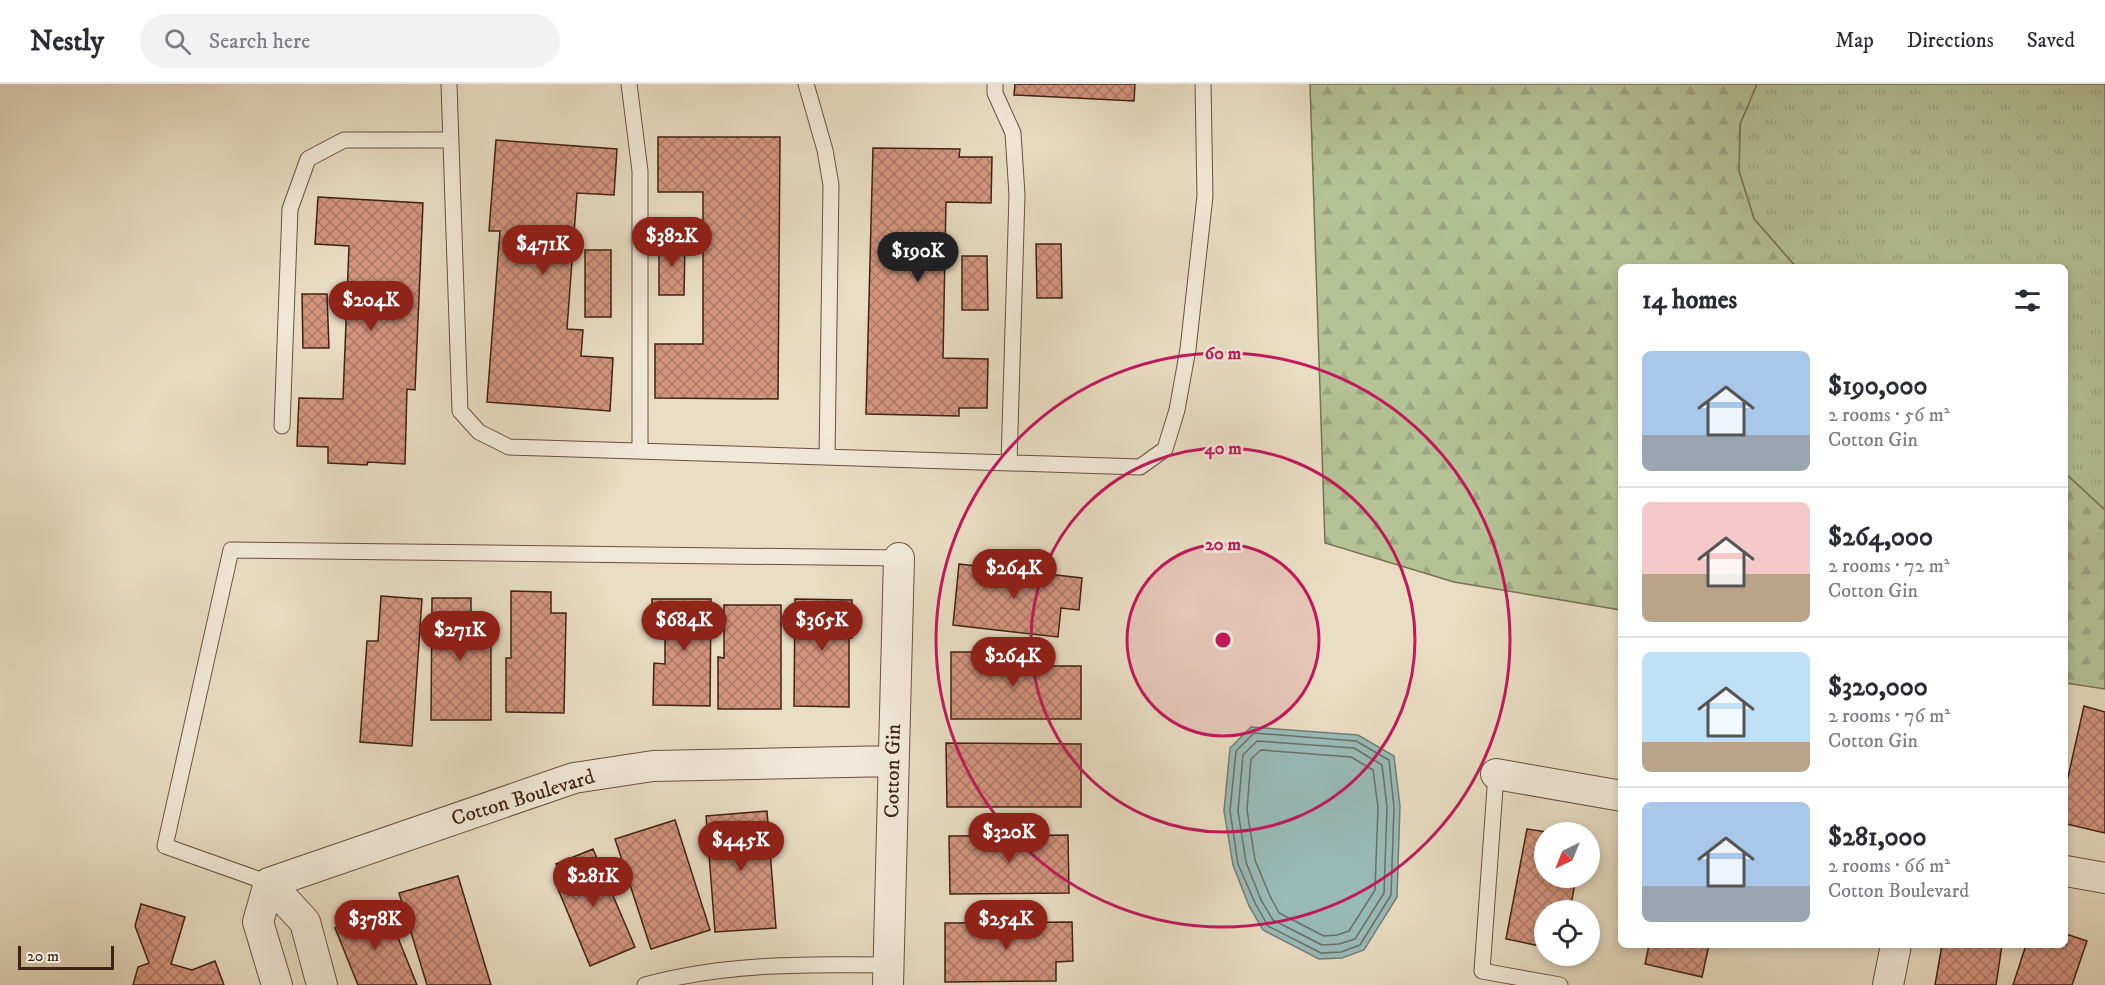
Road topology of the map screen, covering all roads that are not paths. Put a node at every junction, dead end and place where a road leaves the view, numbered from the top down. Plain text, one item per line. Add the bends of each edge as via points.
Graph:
1 (449, 84) edge
2 (629, 84) edge
3 (806, 84) edge
4 (995, 84) edge
5 (1203, 84) edge
6 (451, 140) junction
7 (282, 426) dead end
8 (640, 451) junction
9 (827, 457) junction
10 (1009, 463) junction
11 (899, 558) joint
12 (893, 761) junction
13 (1496, 774) joint
14 (1618, 795) edge
15 (2068, 872) edge
16 (2105, 878) edge
17 (269, 883) junction
18 (1895, 948) edge
19 (889, 975) edge
20 (277, 985) edge
21 (322, 985) edge
22 (645, 985) edge
23 (1560, 985) edge
24 (1888, 985) edge

1 - 6 lane
2 - 8 lane via 640,171
3 - 9 lane via 831,185
4 - 10 lane via 995,93 1013,133 1017,195
5 - 10 lane via 1205,196 1188,349 1165,449 1140,467
6 - 7 lane via 344,140 308,159 290,209
6 - 8 lane via 460,411 479,432 509,447
8 - 9 lane
9 - 10 lane
11 - 12 street, Cotton Gin
11 - 17 lane via 231,550 165,846
12 - 17 street, Cotton Boulevard via 653,766 574,778
12 - 19 street, Cotton Gin
13 - 14 street
13 - 23 lane via 1482,971
15 - 16 street
17 - 20 street via 258,922
17 - 21 street via 304,922
18 - 24 street
19 - 22 lane via 813,964 735,969

